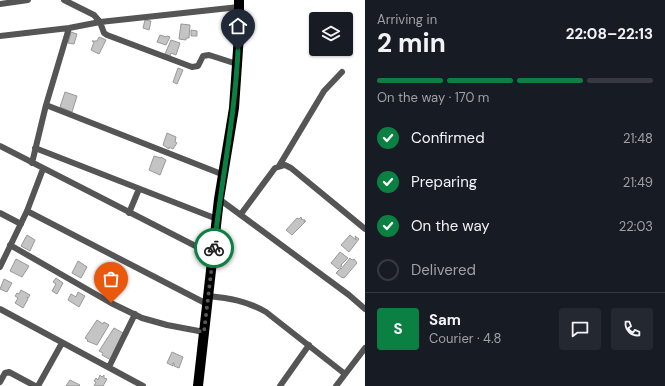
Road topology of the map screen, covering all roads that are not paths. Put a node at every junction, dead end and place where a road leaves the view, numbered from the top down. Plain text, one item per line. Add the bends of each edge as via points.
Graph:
1 (28, 0) edge
2 (64, 0) edge
3 (239, 3) edge
4 (0, 4) edge
5 (100, 22) junction
6 (69, 28) junction
7 (0, 36) edge
8 (237, 64) junction
9 (342, 72) dead end
10 (46, 105) junction
11 (0, 146) edge
12 (35, 148) junction
13 (32, 162) junction
14 (279, 166) junction
15 (43, 169) junction
16 (224, 175) junction
17 (139, 189) junction
18 (219, 199) junction
19 (27, 211) junction
20 (0, 213) edge
21 (129, 213) junction
22 (241, 214) junction
23 (217, 219) junction
24 (21, 224) junction
25 (365, 228) edge
26 (10, 245) junction
27 (0, 250) edge
28 (6, 254) junction
29 (213, 255) junction
30 (0, 267) edge
31 (208, 300) junction
32 (0, 309) edge
33 (365, 309) edge
34 (135, 314) junction
35 (204, 332) junction
36 (62, 342) junction
37 (309, 345) junction
38 (365, 348) edge
39 (109, 367) junction
40 (345, 374) junction
41 (0, 382) edge
42 (36, 386) edge
43 (143, 386) edge
44 (198, 386) edge
45 (280, 386) edge
46 (336, 386) edge

1 - 4 street
2 - 5 street via 94,15
3 - 5 street
3 - 8 main road
5 - 6 street
5 - 8 street via 107,35 192,67 198,66 203,56 209,55
6 - 7 street
6 - 10 street
8 - 16 main road via 234,108
9 - 14 street via 324,91
10 - 12 street
10 - 16 street
11 - 13 street
12 - 13 street
12 - 17 street
13 - 15 street
14 - 22 street
14 - 25 street via 291,168
15 - 19 street
15 - 21 street
16 - 18 main road
17 - 21 street
17 - 23 street
18 - 22 street
18 - 23 main road
19 - 24 street
19 - 31 street
20 - 24 street
21 - 29 street
22 - 33 street
23 - 29 main road
24 - 26 street
26 - 28 street
26 - 34 street
27 - 28 street
28 - 30 street
29 - 31 main road
31 - 35 main road
31 - 37 street via 243,301 256,306
32 - 36 street
34 - 35 street via 167,325
34 - 39 street
35 - 44 main road
36 - 39 street
36 - 42 street
37 - 40 street
37 - 45 street
38 - 40 street
39 - 43 street
40 - 46 street
41 - 42 street via 8,372

